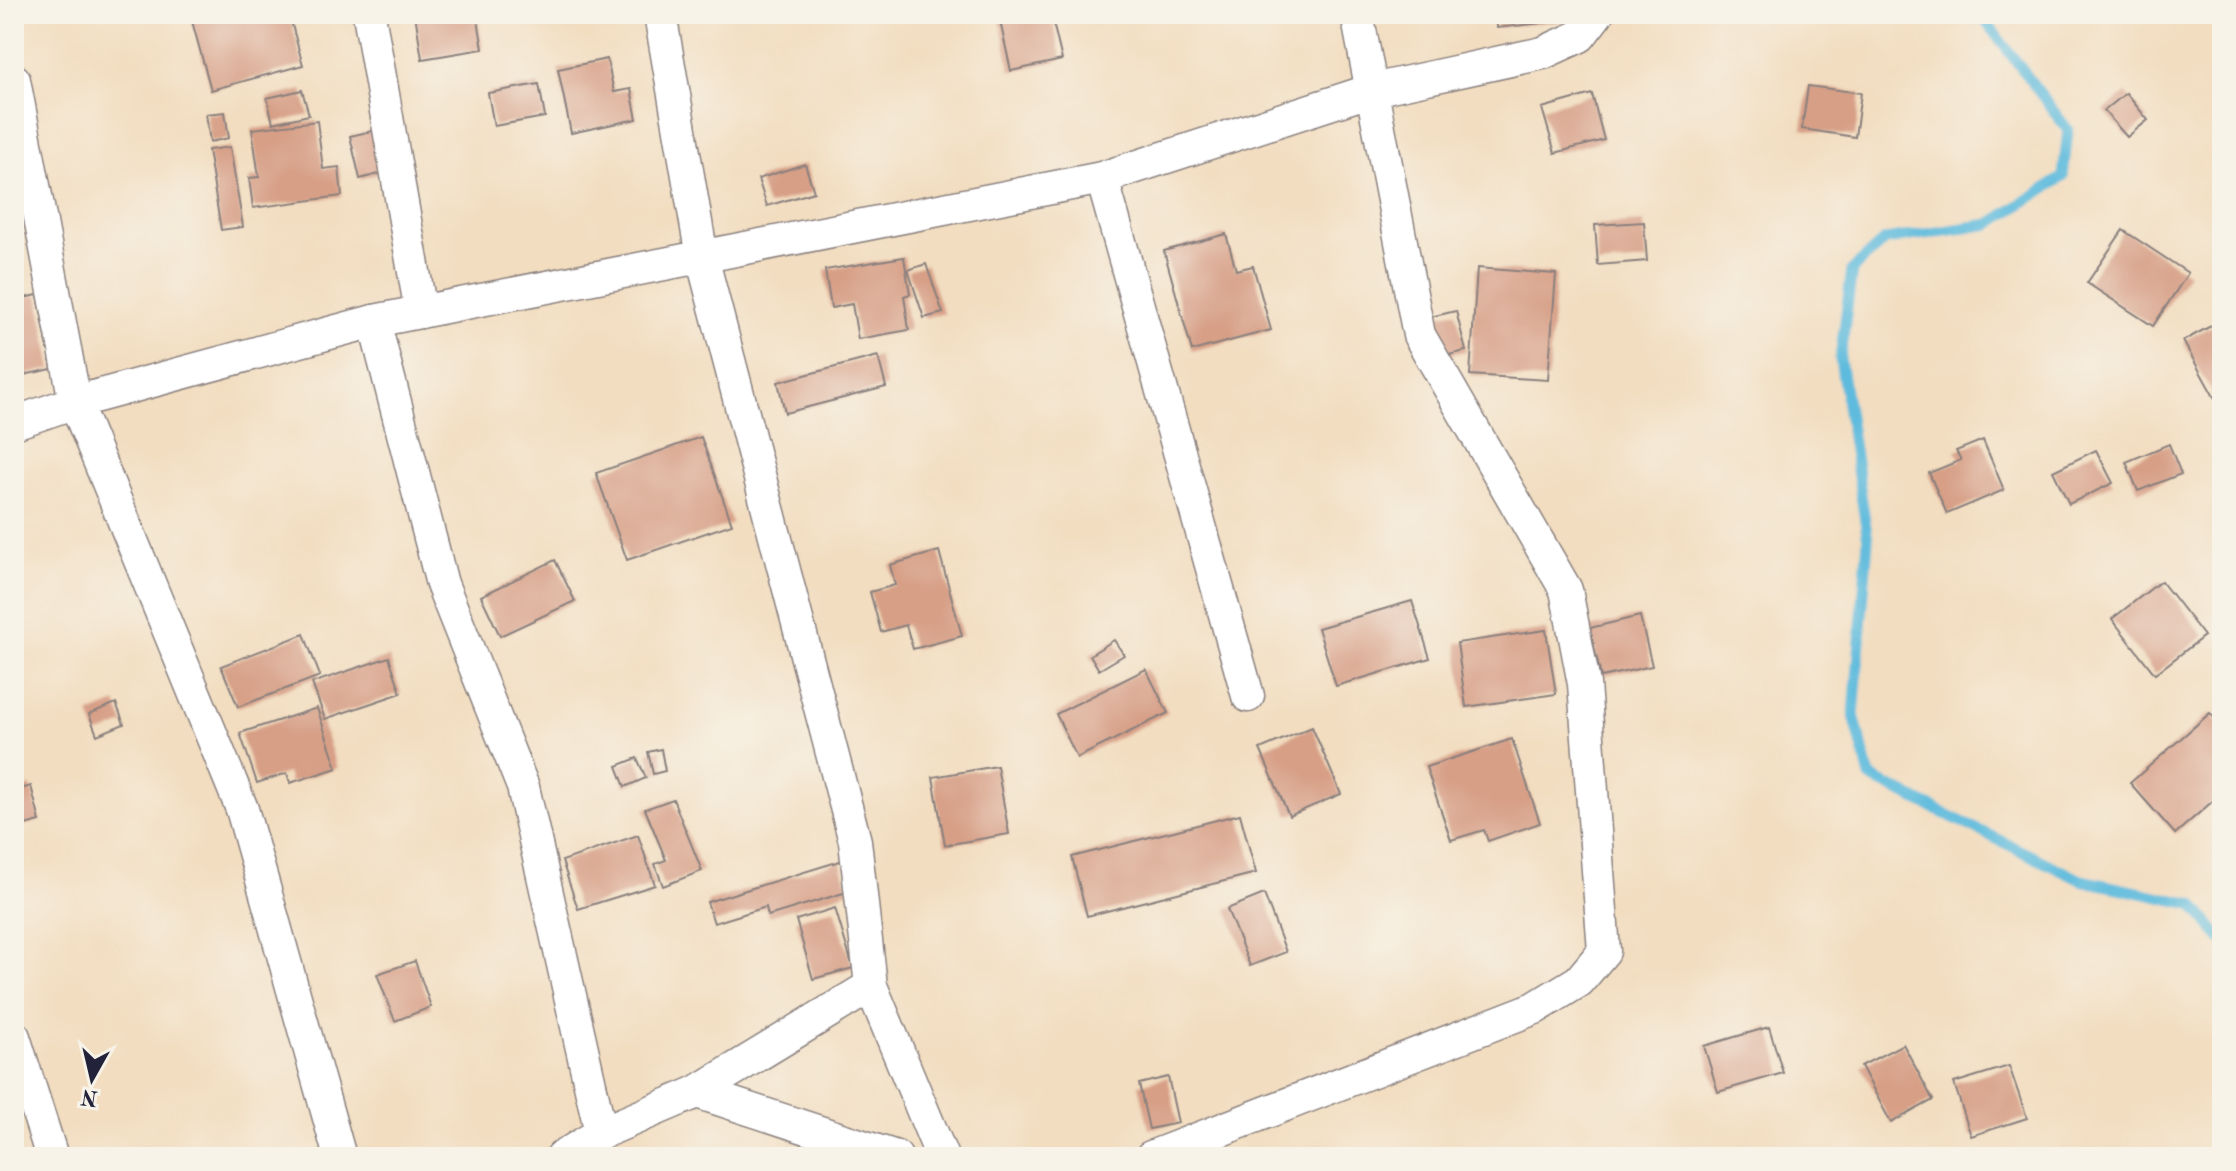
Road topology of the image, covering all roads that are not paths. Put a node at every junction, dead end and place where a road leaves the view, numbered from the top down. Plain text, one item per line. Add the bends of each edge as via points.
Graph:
1 (369, 14) edge
2 (660, 14) edge
3 (1357, 14) edge
4 (1597, 14) edge
5 (14, 80) edge
6 (1372, 90) junction
7 (1102, 178) junction
8 (702, 257) junction
9 (421, 312) junction
10 (374, 321) junction
11 (75, 402) junction
12 (14, 423) edge
13 (1248, 696) dead end
14 (871, 986) junction
15 (14, 1037) edge
16 (697, 1092) junction
17 (25, 1108) edge
18 (601, 1133) junction
19 (52, 1157) edge
20 (340, 1157) edge
21 (562, 1157) edge
22 (896, 1157) edge
23 (942, 1157) edge
24 (1151, 1157) edge

1 - 9 street
2 - 8 street
3 - 6 street
4 - 6 street via 1580,36 1543,53
5 - 11 street
6 - 7 street
6 - 24 street via 1419,335 1566,590 1584,684 1604,951 1579,981 1535,1008
7 - 8 street
7 - 13 street
8 - 9 street
8 - 14 street via 855,841
9 - 10 street
10 - 11 street
10 - 18 street via 442,584 523,787
11 - 12 street
11 - 20 street via 242,809
14 - 16 street
14 - 23 street
15 - 17 street
16 - 18 street
16 - 22 street
17 - 19 street
18 - 21 street

